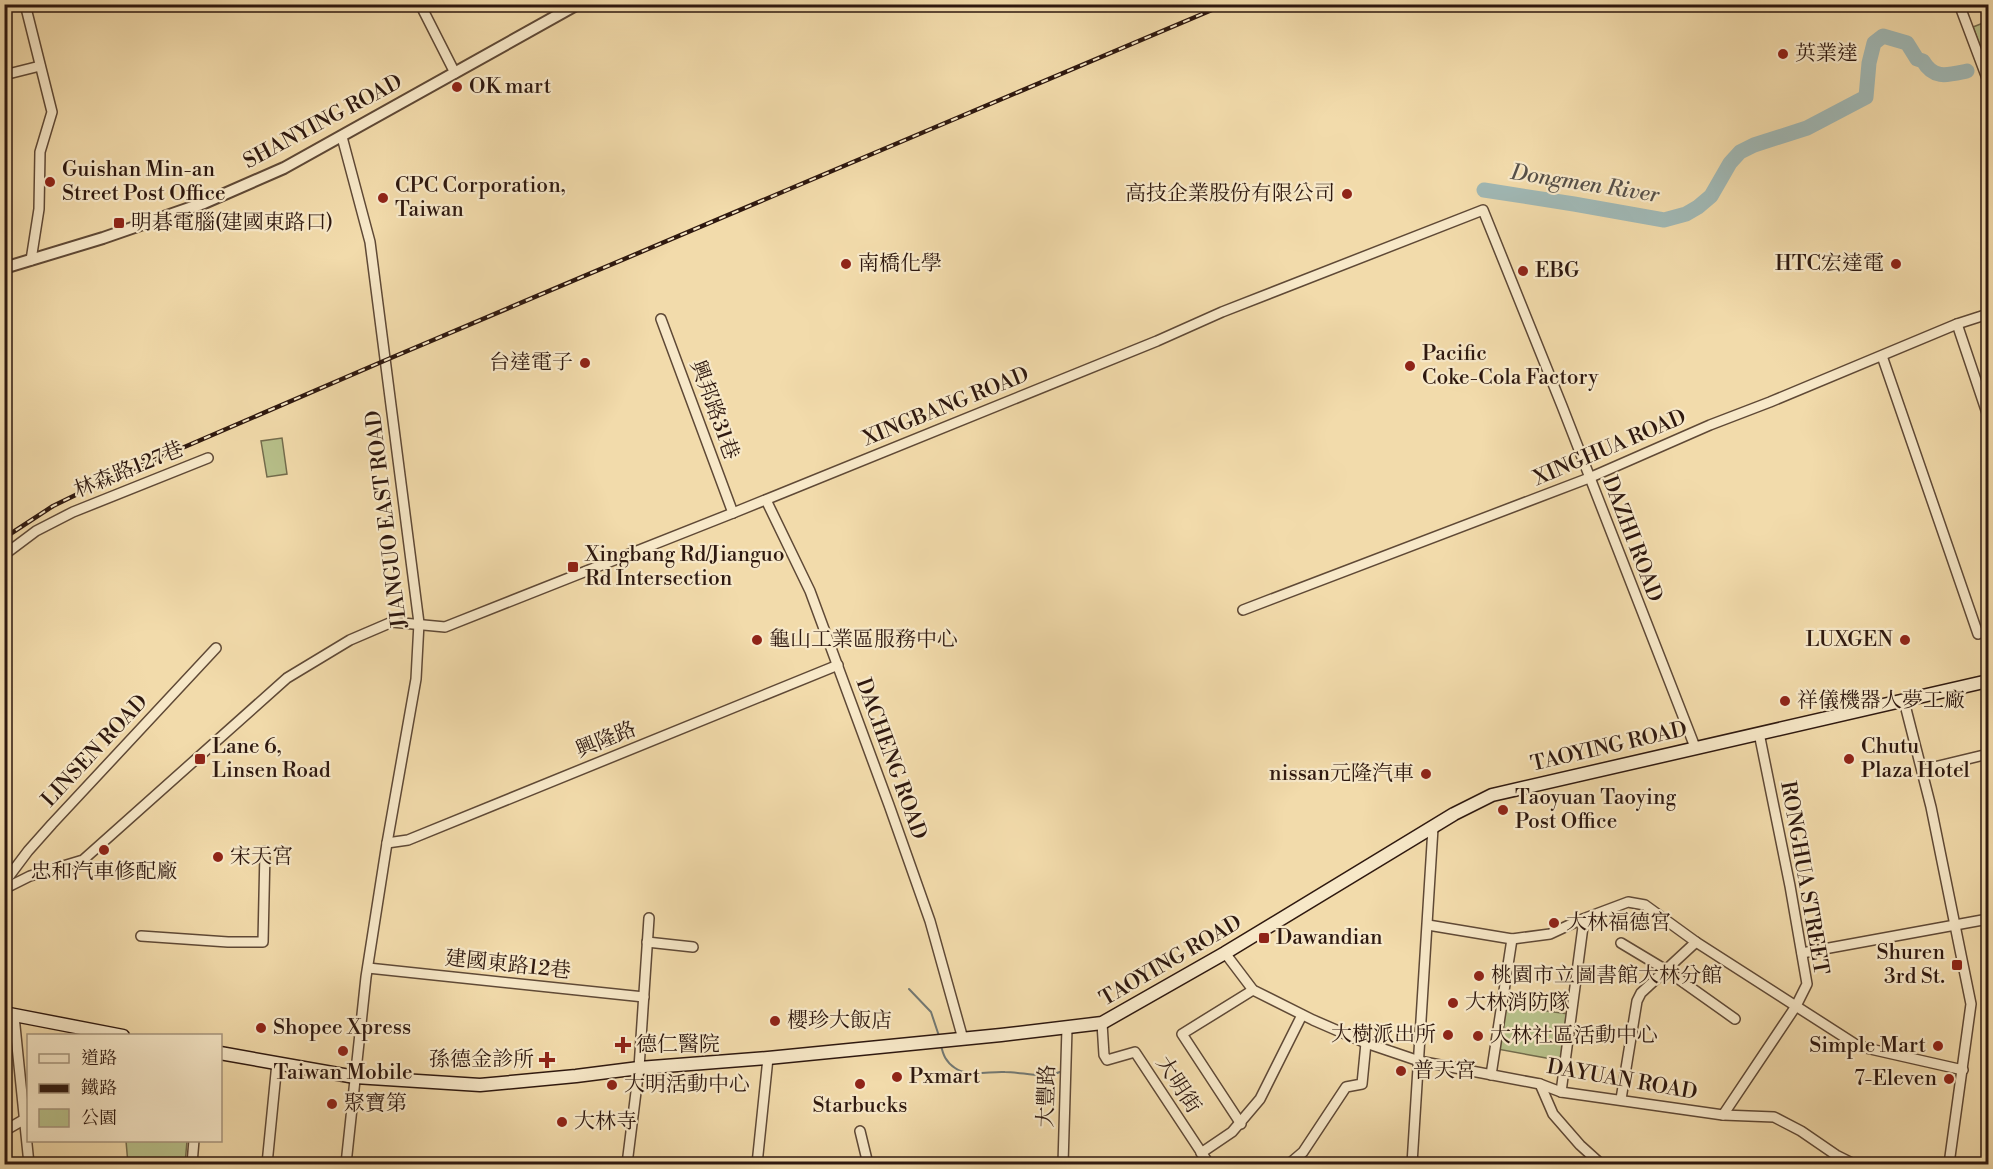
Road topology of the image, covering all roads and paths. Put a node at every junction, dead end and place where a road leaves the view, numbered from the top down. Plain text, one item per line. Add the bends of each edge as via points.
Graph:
1 (25, 4) edge
2 (420, 4) edge
3 (578, 4) edge
4 (1959, 4) edge
5 (39, 66) junction
6 (455, 73) junction
7 (4, 75) edge
8 (1987, 77) edge
9 (342, 137) junction
10 (1483, 210) joint
11 (31, 260) junction
12 (4, 267) edge
13 (1988, 314) edge
14 (661, 319) dead end
15 (1957, 324) junction
16 (1882, 356) junction
17 (1989, 416) edge
18 (208, 458) dead end
19 (1589, 478) junction
20 (766, 500) junction
21 (732, 513) junction
22 (4, 555) edge
23 (1243, 610) dead end
24 (419, 623) junction
25 (1978, 634) dead end
26 (216, 648) dead end
27 (838, 665) junction
28 (1989, 681) edge
29 (1904, 701) junction
30 (1759, 732) junction
31 (1695, 747) junction
32 (1989, 754) edge
33 (1922, 770) junction
34 (1433, 828) junction
35 (387, 843) junction
36 (265, 852) dead end
37 (4, 883) edge
38 (4, 889) edge
39 (649, 918) dead end
40 (1584, 918) junction
41 (1989, 919) edge
42 (1428, 925) junction
43 (1955, 925) junction
44 (141, 936) dead end
45 (1512, 939) junction
46 (647, 942) junction
47 (1696, 942) junction
48 (1621, 943) dead end
49 (693, 947) dead end
50 (1225, 953) junction
51 (1802, 953) junction
52 (368, 968) junction
53 (1666, 970) junction
54 (1253, 990) junction
55 (644, 997) junction
56 (1796, 1006) junction
57 (7, 1014) edge
58 (1302, 1015) junction
59 (1735, 1019) dead end
60 (1102, 1023) junction
61 (1067, 1028) junction
62 (117, 1034) edge
63 (963, 1039) junction
64 (1366, 1043) junction
65 (222, 1053) edge
66 (768, 1058) junction
67 (1419, 1061) junction
68 (277, 1063) junction
69 (639, 1068) junction
70 (1963, 1070) junction
71 (1491, 1075) junction
72 (355, 1077) junction
73 (1540, 1084) junction
74 (1561, 1092) junction
75 (1621, 1099) junction
76 (1723, 1115) junction
77 (25, 1119) junction
78 (1241, 1124) junction
79 (4, 1131) edge
80 (860, 1131) dead end
81 (27, 1142) edge
82 (27, 1142) edge
83 (194, 1142) edge
84 (1201, 1153) junction
85 (29, 1164) edge
86 (192, 1164) edge
87 (267, 1164) edge
88 (346, 1164) edge
89 (627, 1164) edge
90 (757, 1164) edge
91 (868, 1164) edge
92 (1063, 1164) edge
93 (1209, 1164) edge
94 (1289, 1164) edge
95 (1412, 1164) edge
96 (1601, 1164) edge
97 (1854, 1164) edge
98 (1949, 1164) edge

1 - 5 street
2 - 6 street
3 - 6 street, SHANYING ROAD
4 - 8 street
5 - 7 street
5 - 11 street via 52,112 40,152 39,209
6 - 9 street, SHANYING ROAD
9 - 11 street, SHANYING ROAD via 204,203
9 - 24 street, JIANGUO EAST ROAD via 370,242
10 - 19 street, DAZHI ROAD
10 - 20 street, XINGBANG ROAD via 1232,308
11 - 12 street, SHANYING ROAD
13 - 15 street, XINGHUA ROAD
14 - 21 street, 興邦路31巷
15 - 16 street, XINGHUA ROAD
15 - 17 street
16 - 19 street, XINGHUA ROAD
16 - 25 street
18 - 22 street, 林森路127巷 via 65,517 36,531
19 - 23 street, XINGHUA ROAD
19 - 31 street, DAZHI ROAD
20 - 21 street, XINGBANG ROAD
20 - 27 street, DACHENG ROAD via 810,591
21 - 24 street, XINGBANG ROAD via 445,627
24 - 35 street, JIANGUO EAST ROAD via 416,679
24 - 38 street, XINGBANG ROAD via 392,622 350,640 287,678 83,860 30,876
26 - 37 street, LINSEN ROAD via 52,824
27 - 35 street, 興隆路 via 408,840
27 - 63 street, DACHENG ROAD via 930,921
28 - 29 main road, TAOYING ROAD
29 - 30 main road, TAOYING ROAD
29 - 33 street
30 - 31 main road, TAOYING ROAD
30 - 51 street, RONGHUA STREET
31 - 34 main road, TAOYING ROAD via 1492,795
32 - 33 street
33 - 43 street
34 - 42 street
34 - 50 main road, TAOYING ROAD
35 - 52 street, JIANGUO EAST ROAD
36 - 44 street via 263,942
39 - 46 street
40 - 45 street via 1550,934
40 - 47 street via 1628,902 1645,905
40 - 74 street
41 - 43 street
42 - 45 street
42 - 67 street
43 - 51 street
43 - 70 street via 1971,1004
45 - 71 street
46 - 49 street
46 - 55 street
47 - 53 street
47 - 56 street
48 - 53 street
50 - 54 street, DAYUAN ROAD
50 - 60 main road, TAOYING ROAD
51 - 56 street, RONGHUA STREET via 1807,984
52 - 55 street, 建國東路12巷
52 - 72 street, JIANGUO EAST ROAD
53 - 59 street
53 - 75 street via 1636,1000
54 - 58 street, DAYUAN ROAD
54 - 78 street via 1182,1034
55 - 69 street
56 - 70 street via 1855,1044
56 - 76 street, RONGHUA STREET
57 - 62 main road
57 - 77 street
58 - 64 street, DAYUAN ROAD
58 - 78 street via 1260,1099
60 - 61 main road, TAOYING ROAD
60 - 84 street, 大明街 via 1107,1060 1135,1052
61 - 63 main road, TAOYING ROAD
61 - 92 street, 大豐路
63 - 66 main road, TAOYING ROAD
64 - 67 street, DAYUAN ROAD
64 - 94 street via 1362,1084 1346,1087 1303,1152
65 - 68 main road, TAOYING ROAD
66 - 69 main road, TAOYING ROAD
66 - 90 street
67 - 71 street, DAYUAN ROAD
67 - 95 street
68 - 72 main road, TAOYING ROAD
68 - 87 street
69 - 72 main road, TAOYING ROAD via 480,1085
69 - 89 street
70 - 98 street
71 - 73 street, DAYUAN ROAD
72 - 88 street, JIANGUO EAST ROAD
73 - 74 street, DAYUAN ROAD
73 - 96 street via 1553,1114
74 - 75 street, DAYUAN ROAD
75 - 76 street, DAYUAN ROAD
76 - 97 street, DAYUAN ROAD via 1774,1117
77 - 79 street
77 - 81 street
78 - 84 street
80 - 91 street
82 - 85 street
83 - 86 street
84 - 93 street, 大明街

